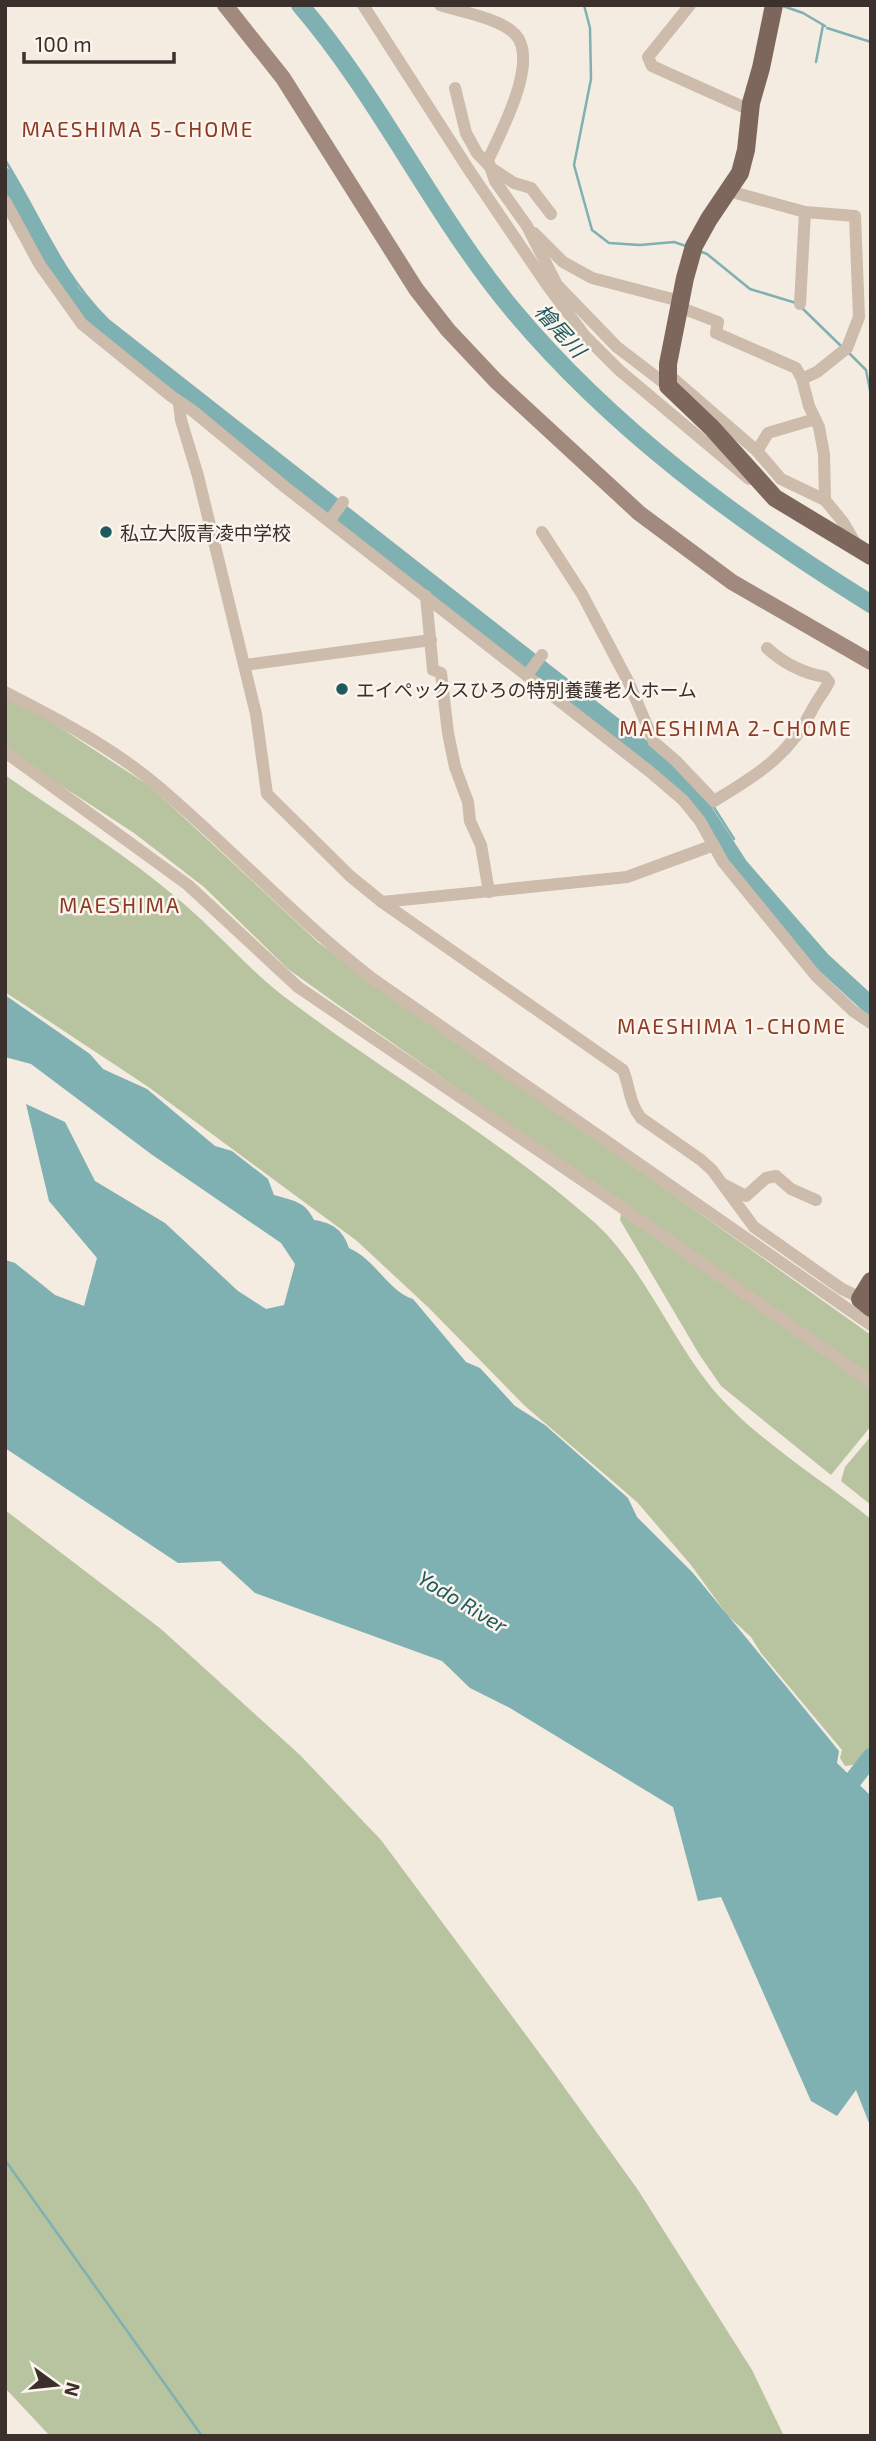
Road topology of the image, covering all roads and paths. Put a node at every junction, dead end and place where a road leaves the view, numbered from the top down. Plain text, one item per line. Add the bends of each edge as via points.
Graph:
1 (225, 5) edge
2 (363, 5) edge
3 (440, 5) edge
4 (690, 5) edge
5 (774, 5) edge
6 (455, 88) dead end
7 (750, 110) junction
8 (491, 168) junction
9 (729, 191) junction
10 (5, 201) edge
11 (805, 212) junction
12 (551, 214) dead end
13 (527, 226) junction
14 (680, 304) junction
15 (800, 304) dead end
16 (802, 379) junction
17 (668, 380) junction
18 (179, 403) junction
19 (815, 419) junction
20 (757, 451) junction
21 (775, 498) junction
22 (825, 500) junction
23 (343, 502) dead end
24 (330, 520) junction
25 (542, 532) dead end
26 (865, 553) edge
27 (426, 596) junction
28 (431, 640) junction
29 (767, 648) dead end
30 (542, 655) dead end
31 (871, 662) edge
32 (245, 665) junction
33 (527, 676) junction
34 (5, 692) edge
35 (5, 752) edge
36 (698, 785) junction
37 (682, 800) junction
38 (714, 845) junction
39 (489, 891) junction
40 (382, 902) junction
41 (871, 1024) edge
42 (722, 1184) junction
43 (816, 1200) dead end
44 (708, 1212) junction
45 (754, 1227) junction
46 (871, 1281) edge
47 (867, 1303) edge
48 (871, 1325) edge
49 (871, 1382) edge

1 - 31 street via 283,78 416,289 496,381 639,513 732,582
2 - 21 street via 469,170 585,336 618,370
3 - 8 street via 507,28 524,48 524,66 508,118 488,160
4 - 7 street via 648,57 652,66
5 - 7 main road
6 - 8 street via 466,133
7 - 9 main road via 746,150
8 - 12 street via 531,188
8 - 13 street
9 - 11 street
9 - 14 main road via 693,249
10 - 18 street via 40,265 82,324
11 - 15 street
11 - 16 street via 855,216 859,317 847,348
13 - 14 street via 563,262 592,278
13 - 17 street via 558,285 617,347
14 - 16 street via 718,322 716,333 796,368
14 - 17 main road
16 - 19 street
17 - 20 street
17 - 21 main road
18 - 24 street
18 - 32 street
19 - 20 street via 768,433
19 - 22 street via 824,454
20 - 22 street via 781,479
21 - 26 main road
22 - 26 street
23 - 24 street
24 - 27 street
25 - 36 street via 582,594 654,742
27 - 28 street
27 - 33 street
28 - 32 street
28 - 39 street via 433,670 441,673 447,733 470,821 481,845
29 - 36 street via 808,674 825,677 829,682 825,690 788,747 759,775 714,801
30 - 33 street
32 - 40 street via 267,794
33 - 37 street
34 - 44 street via 51,715 158,786 373,979
35 - 49 street via 188,885 298,987
36 - 37 street
37 - 38 street
38 - 39 street via 627,877
38 - 41 street via 816,976
39 - 40 street
40 - 42 street via 623,1070 634,1110 701,1160
42 - 43 street via 746,1196 766,1178 776,1176
42 - 45 street
44 - 45 street
44 - 48 street
45 - 47 street
46 - 47 main road

